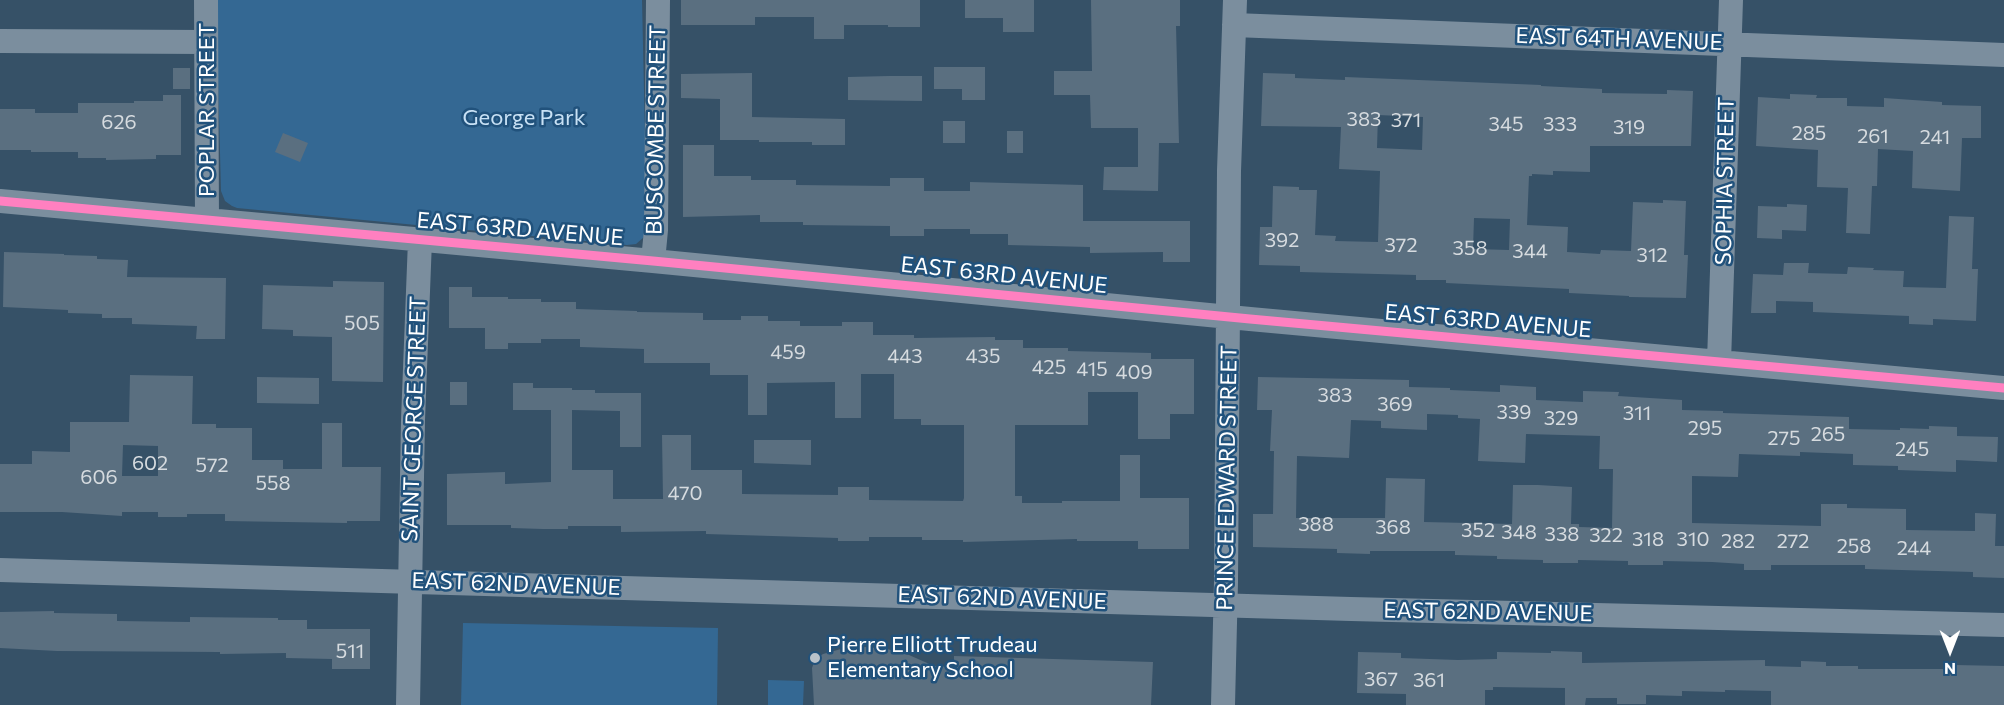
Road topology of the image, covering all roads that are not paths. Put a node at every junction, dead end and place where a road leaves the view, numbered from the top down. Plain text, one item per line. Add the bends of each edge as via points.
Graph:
1 (206, 0) edge
2 (658, 0) edge
3 (1235, 0) edge
4 (1731, 0) edge
5 (1234, 25) junction
6 (0, 41) edge
7 (206, 42) junction
8 (1729, 44) junction
9 (2004, 55) edge
10 (0, 201) edge
11 (207, 220) junction
12 (420, 240) junction
13 (653, 261) junction
14 (1229, 317) junction
15 (1719, 362) junction
16 (2004, 388) edge
17 (0, 570) edge
18 (410, 581) junction
19 (1226, 604) junction
20 (2004, 625) edge
21 (408, 705) edge
22 (1223, 705) edge

1 - 7 street, POPLAR STREET
2 - 13 street, BUSCOMBE STREET
3 - 5 street, PRINCE EDWARD STREET
4 - 8 street, SOPHIA STREET
5 - 8 street, EAST 64TH AVENUE
5 - 14 street, PRINCE EDWARD STREET
6 - 7 street
7 - 11 street, POPLAR STREET
8 - 9 street, EAST 64TH AVENUE
8 - 15 street, SOPHIA STREET
10 - 11 street, EAST 63RD AVENUE
11 - 12 street, EAST 63RD AVENUE
12 - 13 street, EAST 63RD AVENUE
12 - 18 street, SAINT GEORGE STREET
13 - 14 street, EAST 63RD AVENUE
14 - 15 street, EAST 63RD AVENUE
14 - 19 street, PRINCE EDWARD STREET
15 - 16 street, EAST 63RD AVENUE
17 - 18 street, EAST 62ND AVENUE
18 - 19 street, EAST 62ND AVENUE
18 - 21 street, SAINT GEORGE STREET
19 - 20 street, EAST 62ND AVENUE
19 - 22 street, PRINCE EDWARD STREET

